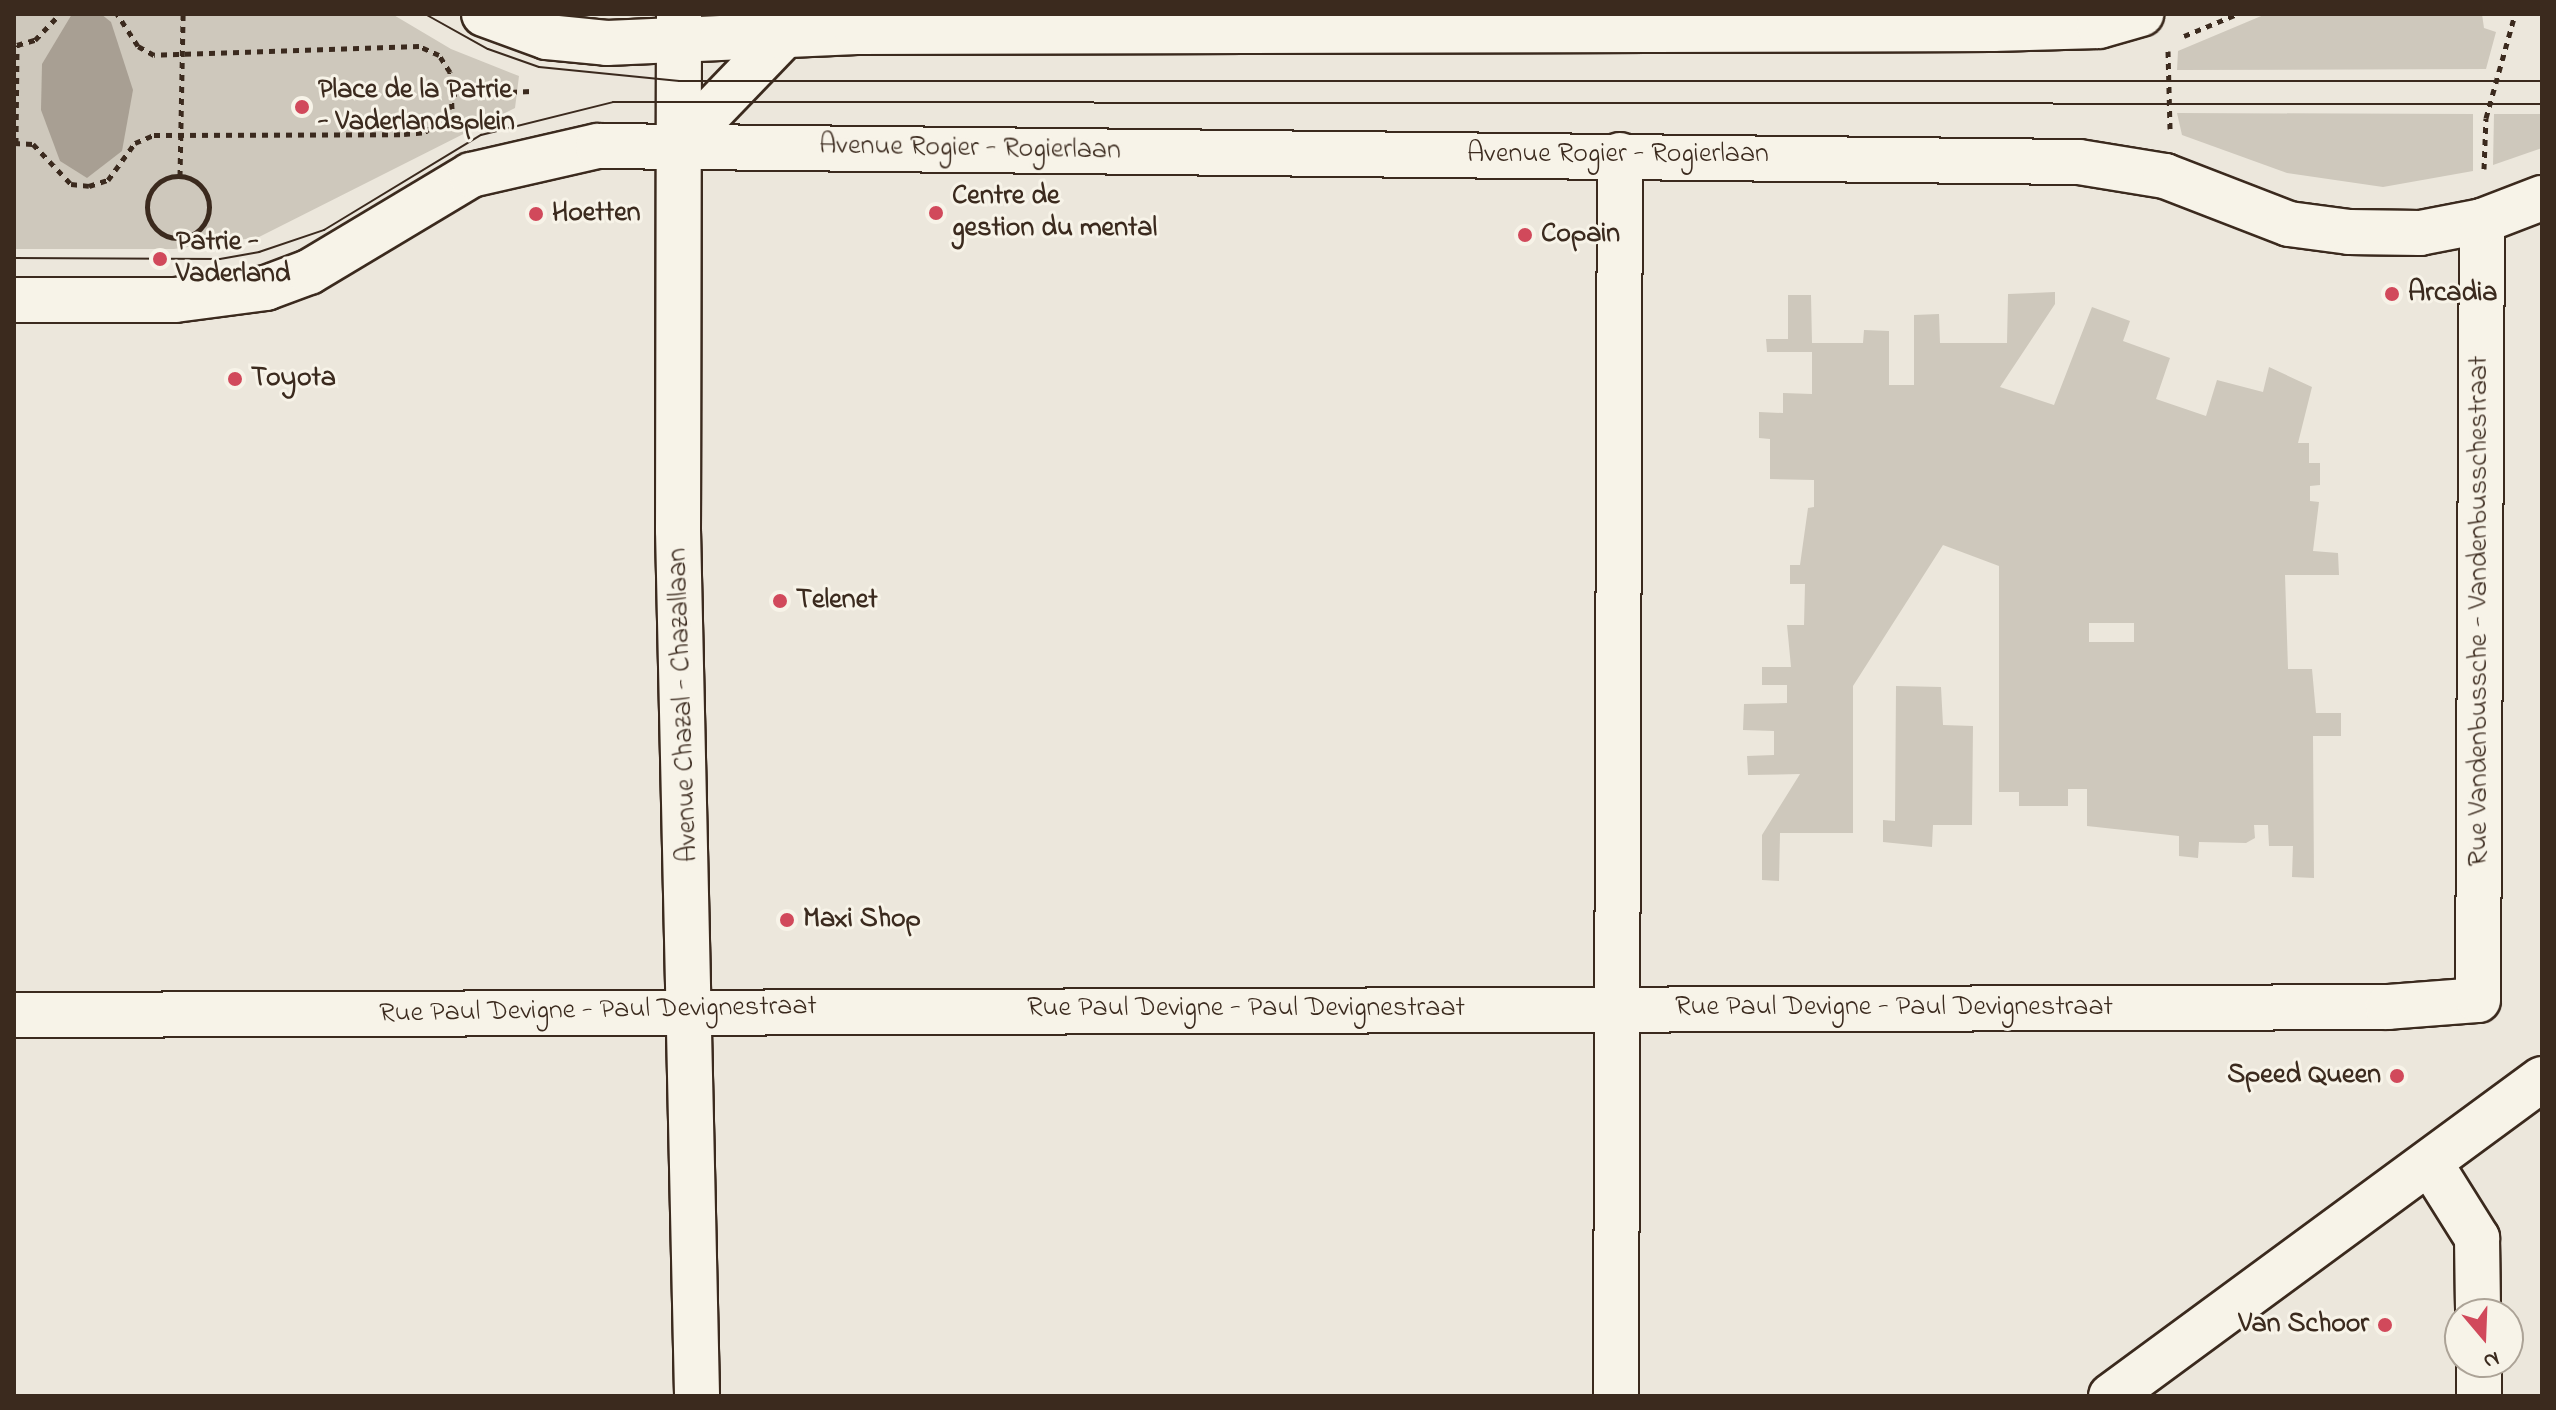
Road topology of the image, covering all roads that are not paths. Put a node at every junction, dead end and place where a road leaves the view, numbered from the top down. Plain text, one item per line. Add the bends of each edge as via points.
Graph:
1 (484, 14) edge
2 (2141, 14) edge
3 (1993, 21) edge
4 (798, 25) edge
5 (679, 27) edge
6 (677, 147) junction
7 (1620, 155) junction
8 (2542, 198) edge
9 (2482, 221) junction
10 (14, 300) edge
11 (2478, 1000) joint
12 (692, 1008) junction
13 (1615, 1009) junction
14 (14, 1015) edge
15 (2542, 1079) edge
16 (2430, 1163) junction
17 (2478, 1298) edge
18 (697, 1396) edge
19 (1616, 1396) edge
20 (2111, 1396) edge

1 - 5 street via 575,42
2 - 3 street via 2099,26
3 - 4 street
4 - 5 street
4 - 6 street
5 - 6 street, Avenue Chazal - Chazallaan
6 - 7 street, Avenue Rogier - Rogierlaan
6 - 10 street via 598,146 499,164 309,272 266,288 175,300
6 - 12 street, Avenue Chazal - Chazallaan via 678,530
7 - 9 street, Avenue Rogier - Rogierlaan via 2049,161 2165,176 2289,224 2420,233
7 - 13 street
8 - 9 street, Avenue Rogier - Rogierlaan
9 - 11 street, Rue Vandenbussche - Vandenbusschestraat
11 - 13 street, Rue Paul Devigne - Paul Devignestraat via 2388,1007
12 - 13 street, Rue Paul Devigne - Paul Devignestraat
12 - 14 street, Rue Paul Devigne - Paul Devignestraat
12 - 18 street, Avenue Chazal - Chazallaan
13 - 19 street
15 - 16 street
16 - 17 street via 2477,1238
16 - 20 street

